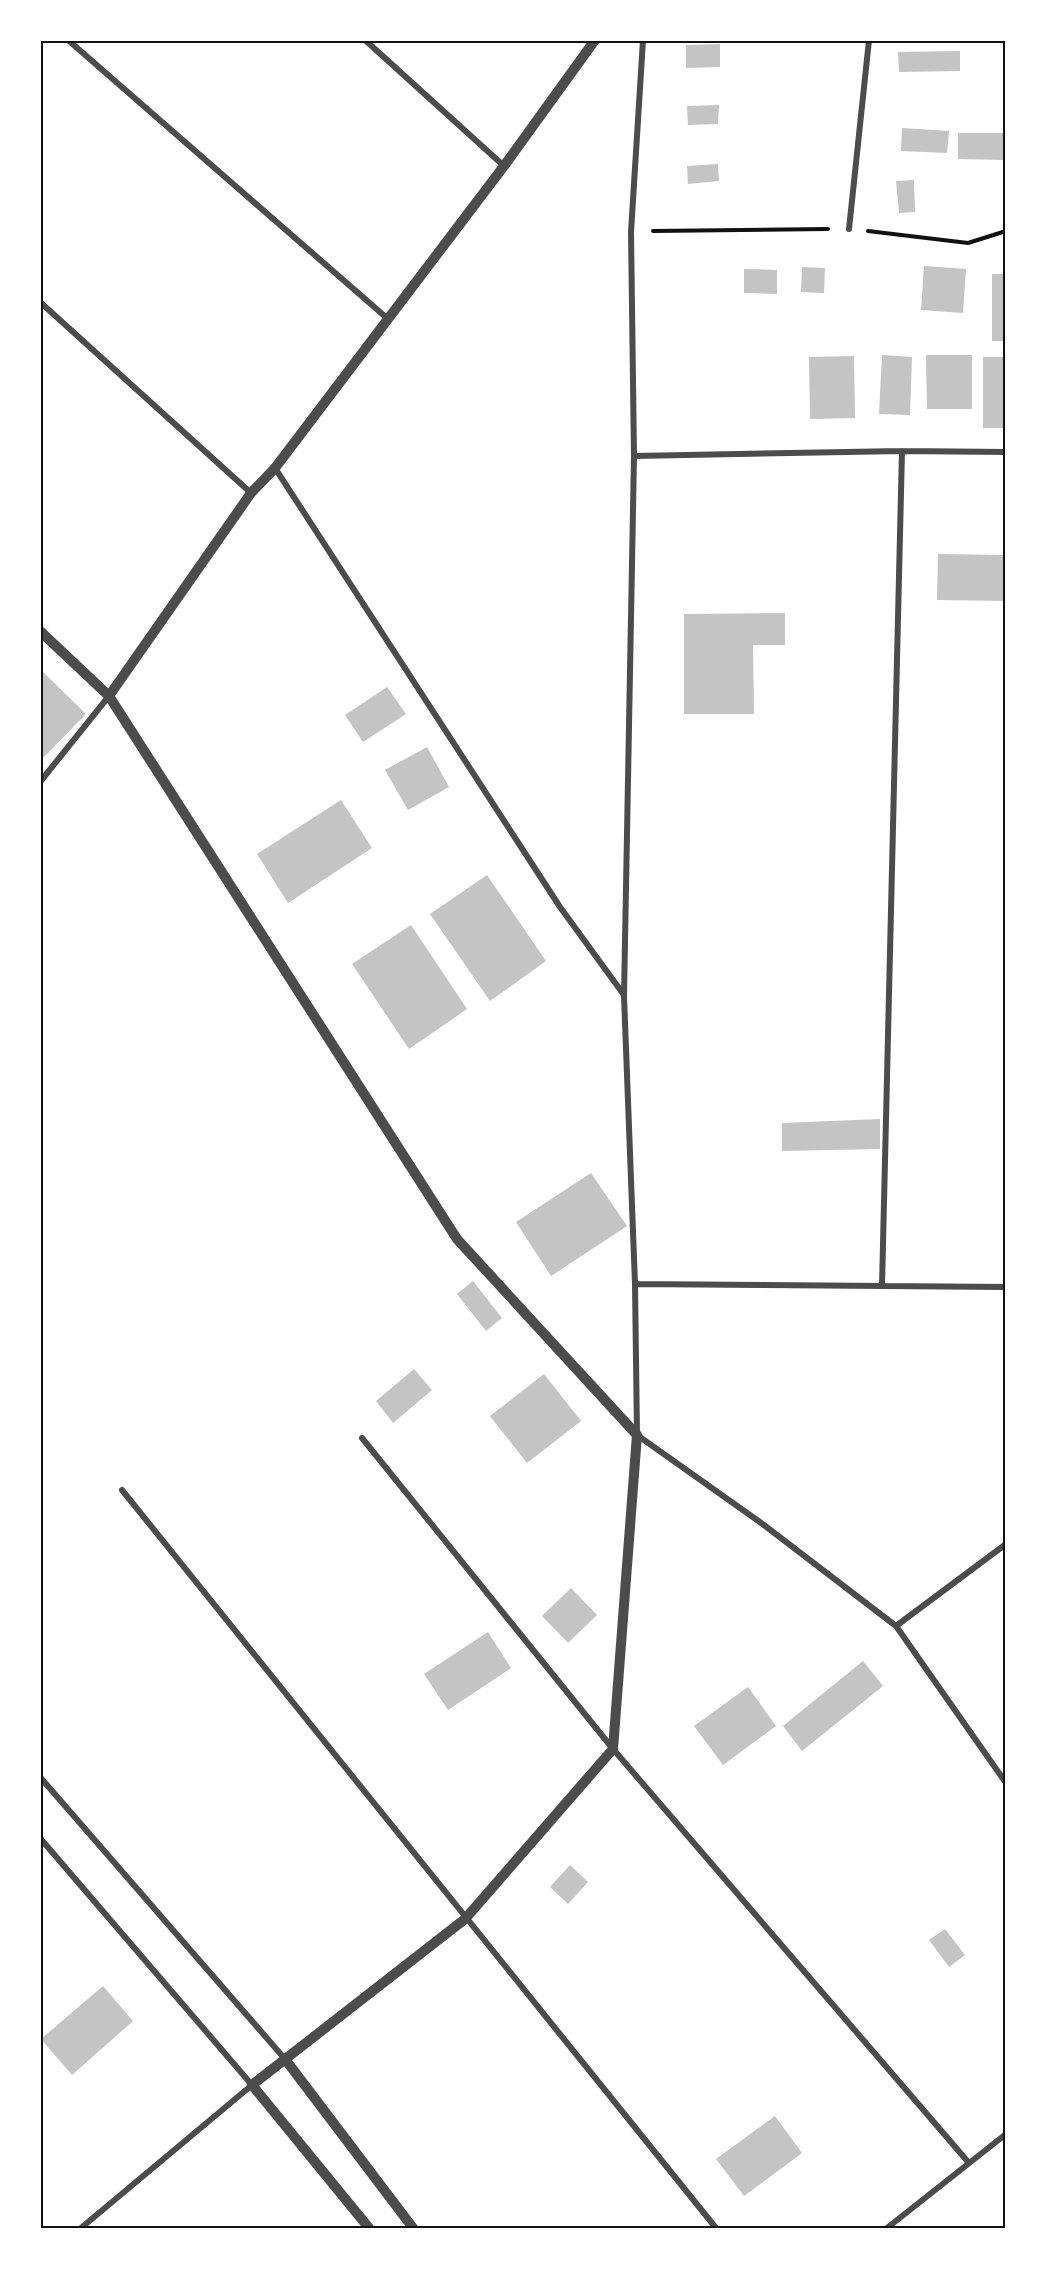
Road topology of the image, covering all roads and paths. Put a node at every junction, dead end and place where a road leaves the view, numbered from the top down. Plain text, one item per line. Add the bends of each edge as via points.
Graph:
1 (68, 40) edge
2 (365, 40) edge
3 (595, 40) edge
4 (643, 40) edge
5 (869, 40) edge
6 (504, 166) junction
7 (849, 229) junction
8 (1005, 231) edge
9 (631, 232) junction
10 (40, 302) edge
11 (388, 319) junction
12 (902, 451) junction
13 (1005, 452) edge
14 (634, 456) junction
15 (275, 468) junction
16 (250, 493) junction
17 (40, 631) edge
18 (109, 696) junction
19 (40, 782) edge
20 (624, 996) junction
21 (635, 1284) junction
22 (882, 1286) junction
23 (1005, 1287) edge
24 (637, 1435) junction
25 (362, 1438) dead end
26 (122, 1490) dead end
27 (1005, 1545) edge
28 (896, 1626) junction
29 (613, 1749) junction
30 (40, 1777) edge
31 (1005, 1783) edge
32 (40, 1838) edge
33 (465, 1919) junction
34 (285, 2059) junction
35 (252, 2085) junction
36 (1005, 2134) edge
37 (969, 2163) junction
38 (81, 2229) edge
39 (369, 2229) edge
40 (413, 2229) edge
41 (716, 2229) edge
42 (887, 2229) edge

1 - 11 street
2 - 6 street
3 - 6 street
4 - 9 street
5 - 7 street
6 - 11 street
7 - 8 path via 968,243
7 - 9 path
9 - 14 street
10 - 16 street
11 - 15 street
12 - 13 street
12 - 14 street
12 - 22 street
14 - 20 street
15 - 16 street
15 - 20 street via 560,907
16 - 18 street
17 - 18 street
18 - 19 street
18 - 24 street via 457,1239
20 - 21 street
21 - 22 street
21 - 24 street
22 - 23 street
24 - 28 street
24 - 29 street
25 - 29 street
26 - 33 street
27 - 28 street
28 - 31 street
29 - 33 street
29 - 37 street
30 - 34 street
32 - 35 street
33 - 34 street
33 - 41 street
34 - 35 street
34 - 40 street
35 - 38 street
35 - 39 street
36 - 37 street
37 - 42 street

